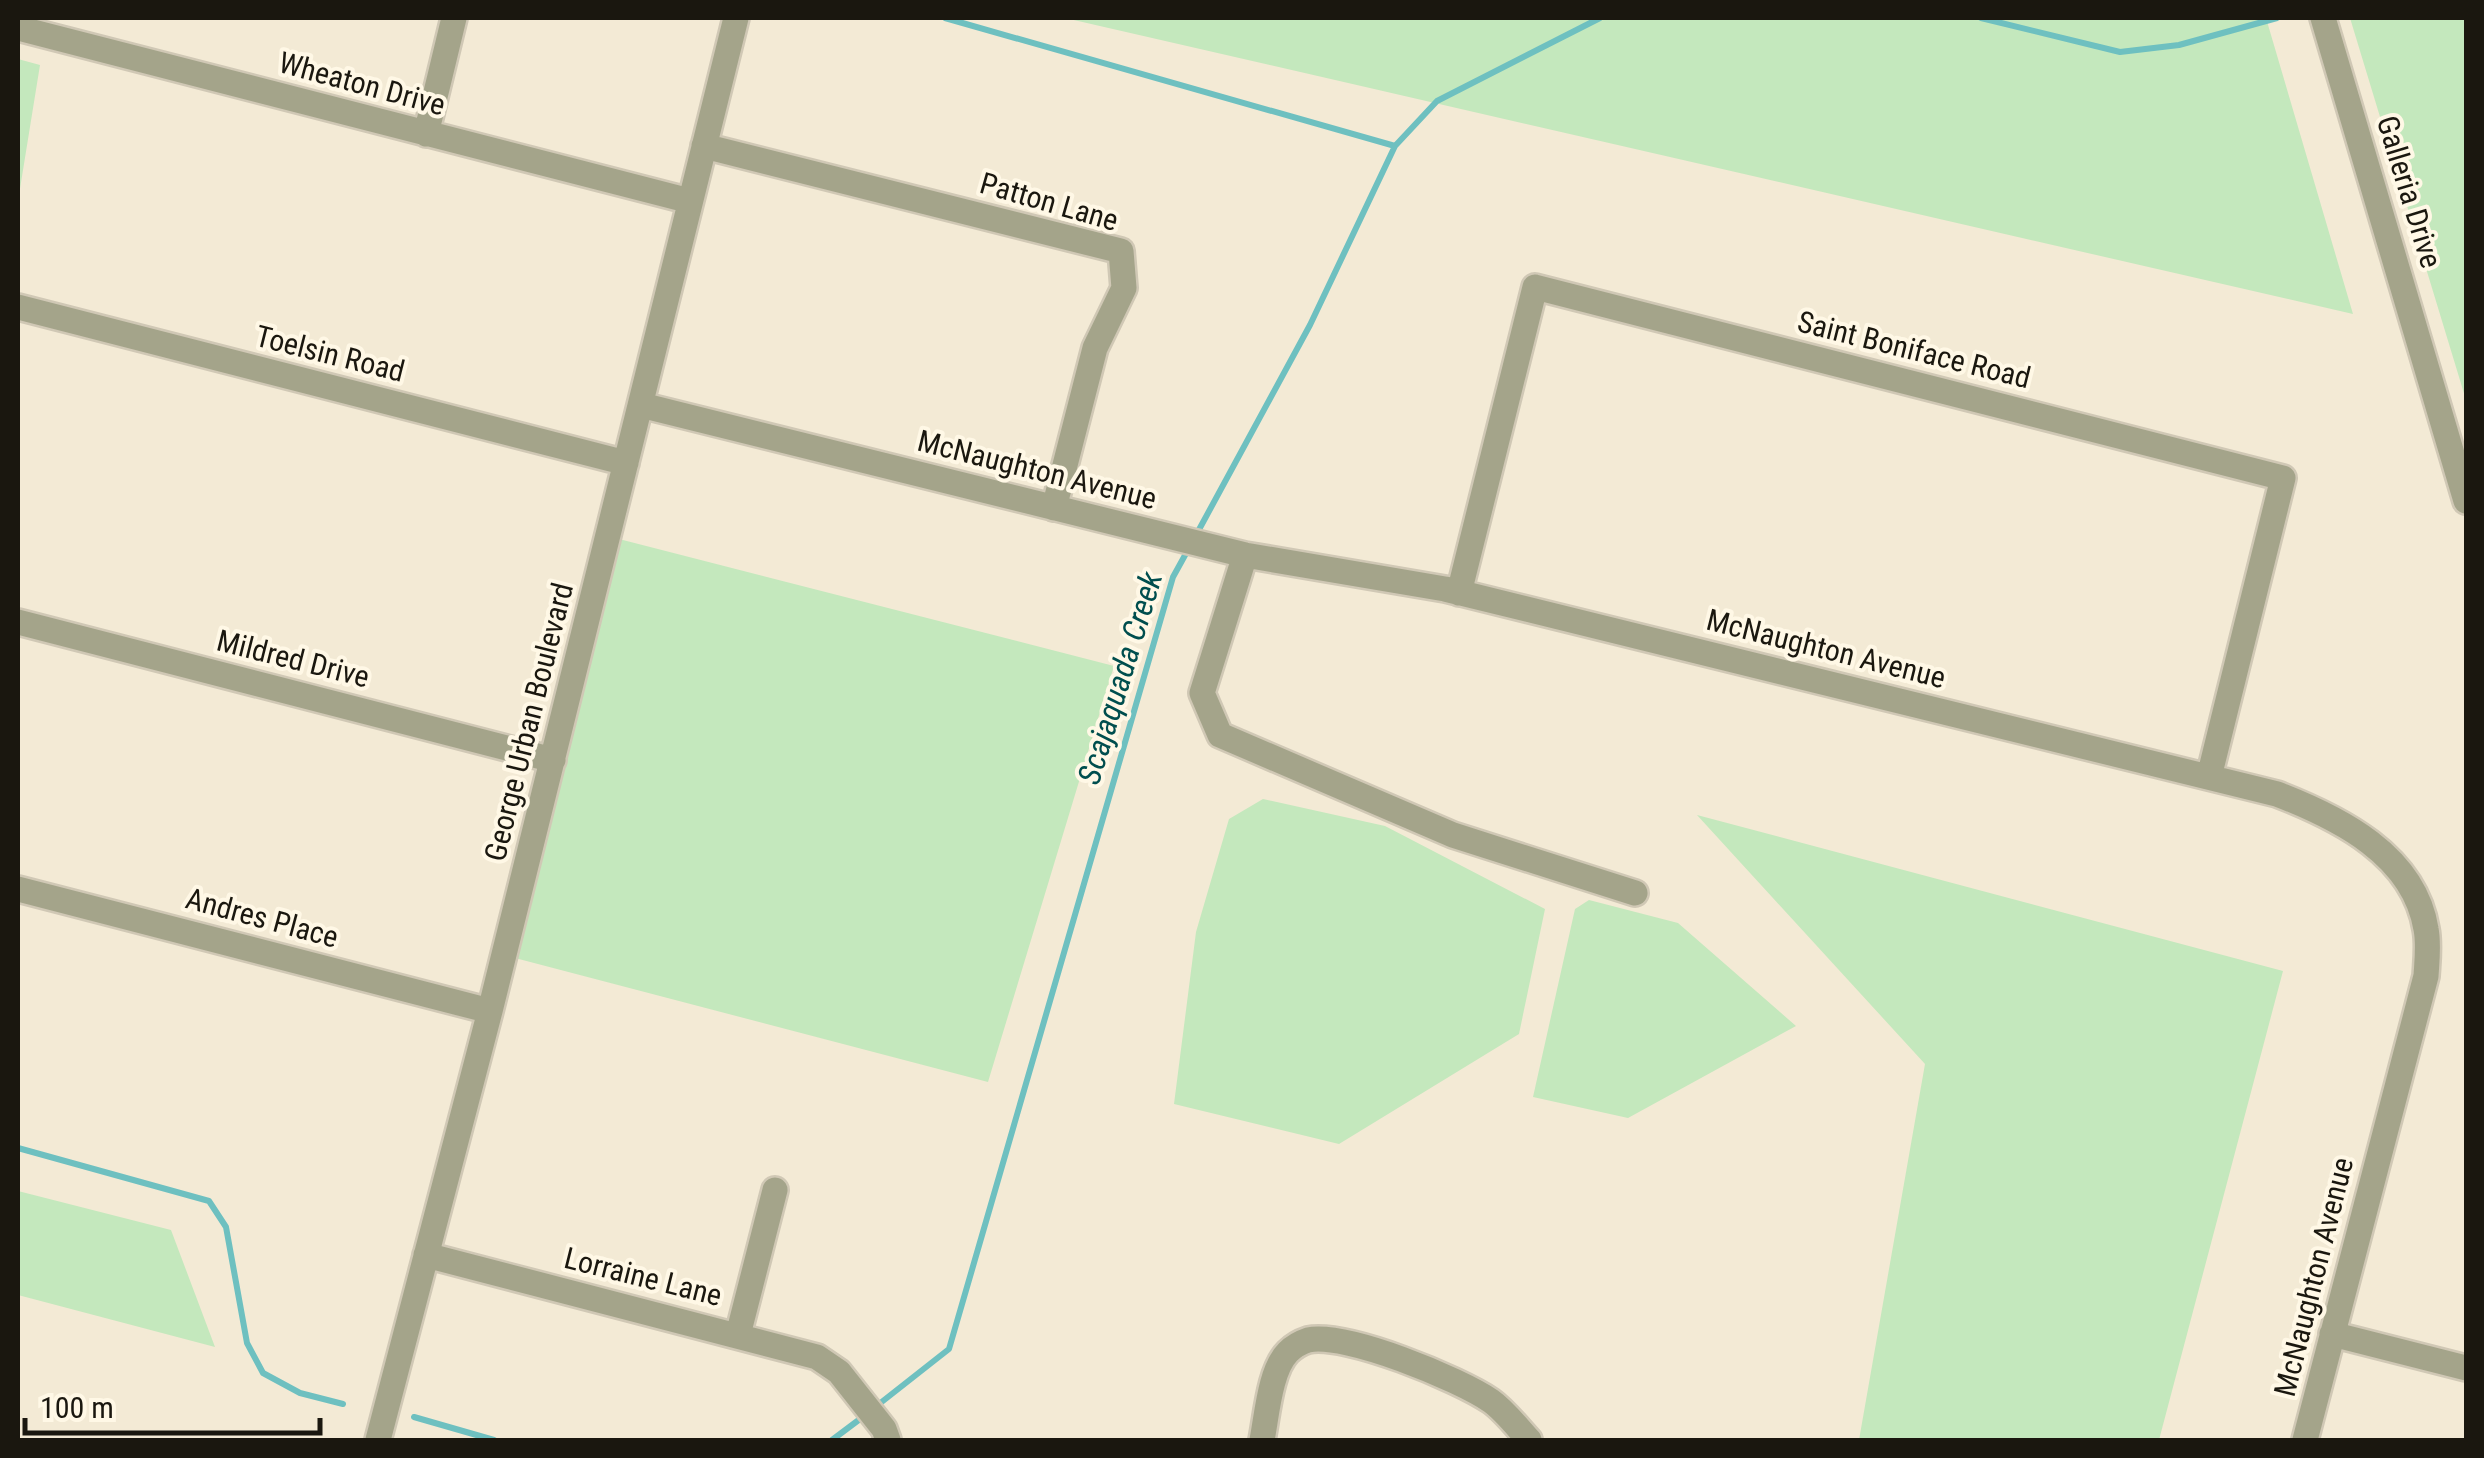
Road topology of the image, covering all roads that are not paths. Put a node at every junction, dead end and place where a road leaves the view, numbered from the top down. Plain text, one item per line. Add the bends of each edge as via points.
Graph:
1 (454, 18) edge
2 (736, 18) edge
3 (2324, 20) edge
4 (18, 28) edge
5 (426, 134) junction
6 (704, 146) junction
7 (690, 202) junction
8 (18, 307) edge
9 (640, 405) junction
10 (626, 463) junction
11 (2466, 501) edge
12 (1054, 508) junction
13 (1233, 552) junction
14 (1459, 592) junction
15 (18, 622) edge
16 (553, 760) junction
17 (2209, 777) junction
18 (18, 889) edge
19 (1635, 892) dead end
20 (490, 1011) junction
21 (774, 1190) dead end
22 (426, 1255) junction
23 (2332, 1334) junction
24 (738, 1335) junction
25 (2466, 1368) edge
26 (378, 1440) edge
27 (888, 1440) edge
28 (1262, 1440) edge
29 (1528, 1440) edge
30 (2305, 1440) edge

1 - 5 street
2 - 6 street, George Urban Boulevard
3 - 11 street, Galleria Drive
4 - 5 street, Wheaton Drive
5 - 7 street, Wheaton Drive
6 - 7 street, George Urban Boulevard
6 - 12 street, Patton Lane via 1121,251 1124,288 1096,348
7 - 9 street, George Urban Boulevard
8 - 10 street, Toelsin Road
9 - 10 street, George Urban Boulevard
9 - 12 street, McNaughton Avenue
10 - 16 street, George Urban Boulevard
12 - 13 street, McNaughton Avenue
13 - 14 street, McNaughton Avenue
13 - 19 street via 1202,693 1220,735 1452,835
14 - 17 street, McNaughton Avenue
14 - 17 street, Saint Boniface Road via 1535,287 2283,478
15 - 16 street, Mildred Drive
16 - 20 street, George Urban Boulevard
17 - 23 street, McNaughton Avenue via 2276,794 2344,825 2406,878 2426,927 2426,976
18 - 20 street, Andres Place
20 - 22 street, George Urban Boulevard
21 - 24 street
22 - 24 street, Lorraine Lane
22 - 26 street, George Urban Boulevard
23 - 25 street
23 - 30 street, McNaughton Avenue
24 - 27 street, Lorraine Lane via 817,1356 846,1379
28 - 29 street via 1282,1361 1305,1341 1320,1339 1444,1375 1496,1405

